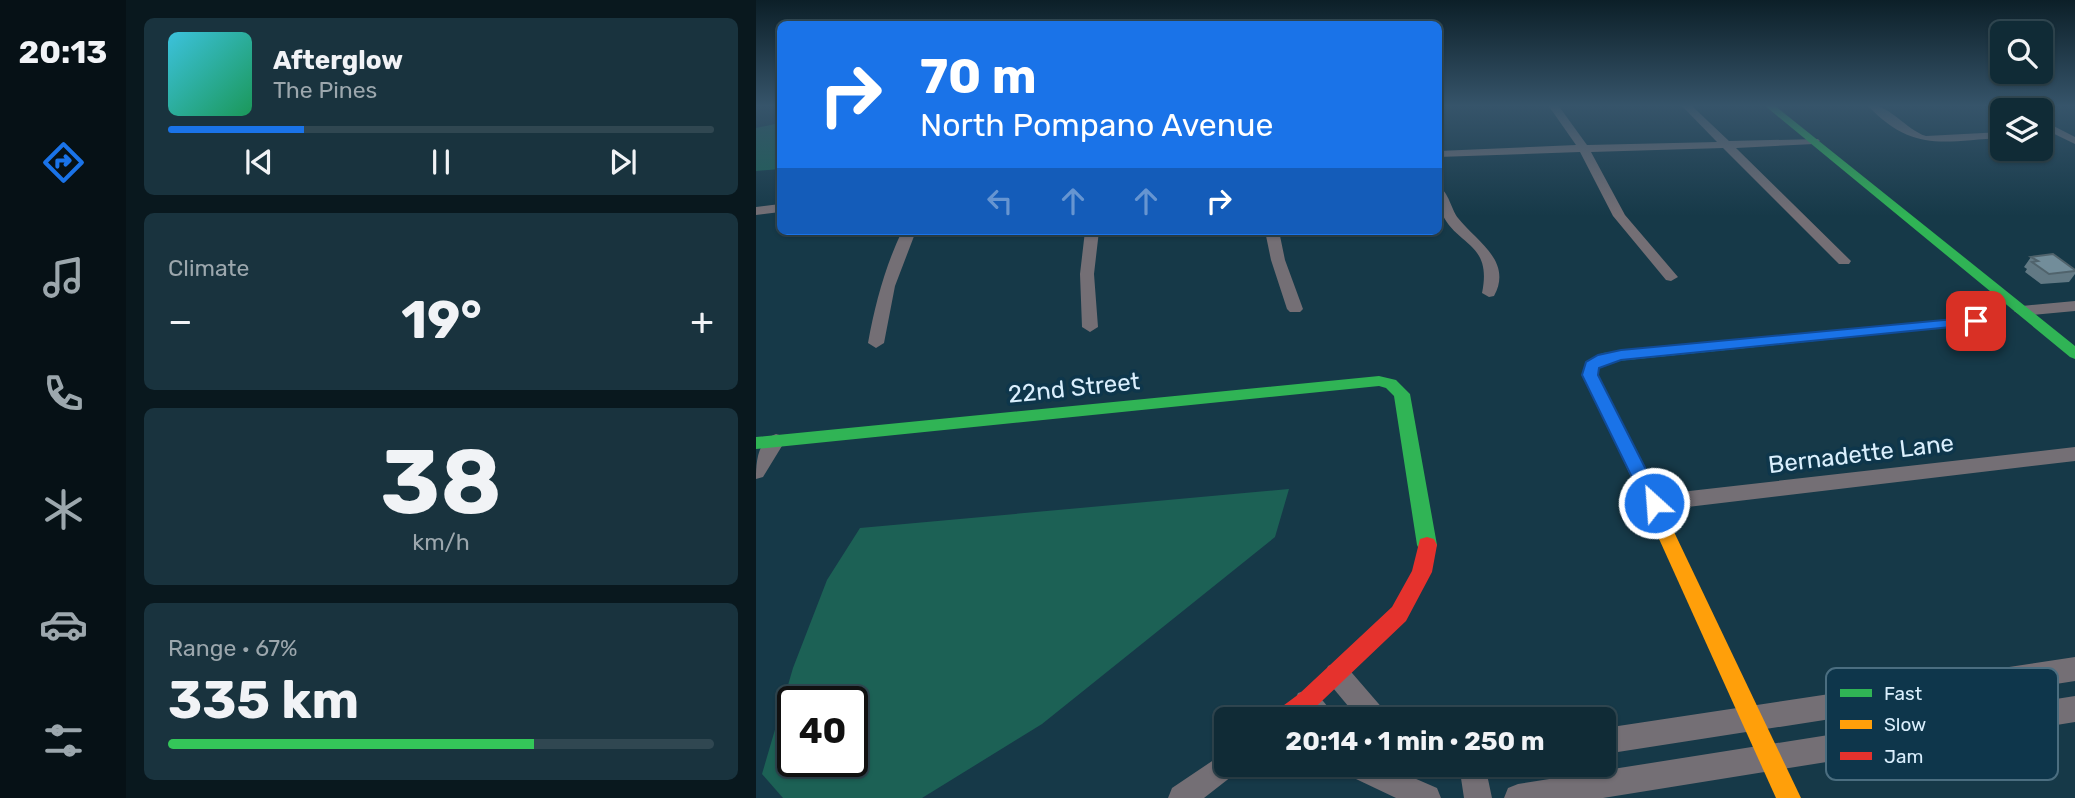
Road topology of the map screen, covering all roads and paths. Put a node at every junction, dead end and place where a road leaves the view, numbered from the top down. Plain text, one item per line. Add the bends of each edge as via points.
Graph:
1 (1586, 142) edge
2 (1734, 142) edge
3 (1816, 142) edge
4 (1723, 143) junction
5 (1591, 148) junction
6 (1442, 154) edge
7 (1442, 199) edge
8 (777, 208) edge
9 (756, 211) edge
10 (907, 235) edge
11 (1092, 235) edge
12 (1273, 235) edge
13 (1844, 261) dead end
14 (1671, 277) dead end
15 (1489, 293) dead end
16 (2075, 306) edge
17 (1295, 309) dead end
18 (2022, 311) junction
19 (1976, 321) dead end
20 (1090, 327) dead end
21 (876, 343) dead end
22 (2075, 354) edge
23 (776, 441) junction
24 (756, 443) edge
25 (2075, 454) edge
26 (756, 472) edge
27 (1654, 503) junction
28 (1337, 674) junction
29 (1316, 707) edge
30 (1365, 707) edge
31 (1826, 707) edge
32 (1752, 718) junction
33 (1616, 739) edge
34 (1826, 748) edge
35 (1769, 757) junction
36 (1214, 774) edge
37 (1380, 777) edge
38 (1474, 777) edge
39 (1182, 798) edge
40 (1427, 798) edge
41 (1478, 798) edge
42 (1518, 798) edge
43 (1789, 798) edge

1 - 5 street
2 - 4 street
3 - 18 street
4 - 5 street
4 - 13 street
5 - 6 street
5 - 14 street via 1619,216
7 - 15 street via 1450,216 1486,253 1494,277
8 - 9 street
10 - 21 street via 884,292
11 - 20 street via 1087,274
12 - 17 street
16 - 18 street
18 - 22 street
19 - 27 street via 1621,355 1592,365 1590,375
23 - 24 street, 22nd Street
23 - 26 street
23 - 28 street, 22nd Street via 1367,382 1395,387 1402,394 1424,516 1426,554 1416,587 1399,614
25 - 27 street, Bernadette Lane
27 - 32 street
28 - 29 street
28 - 30 street
31 - 32 street
32 - 33 street
32 - 35 street
34 - 35 street
35 - 42 street
35 - 43 street
36 - 39 street
37 - 40 street
38 - 41 street

